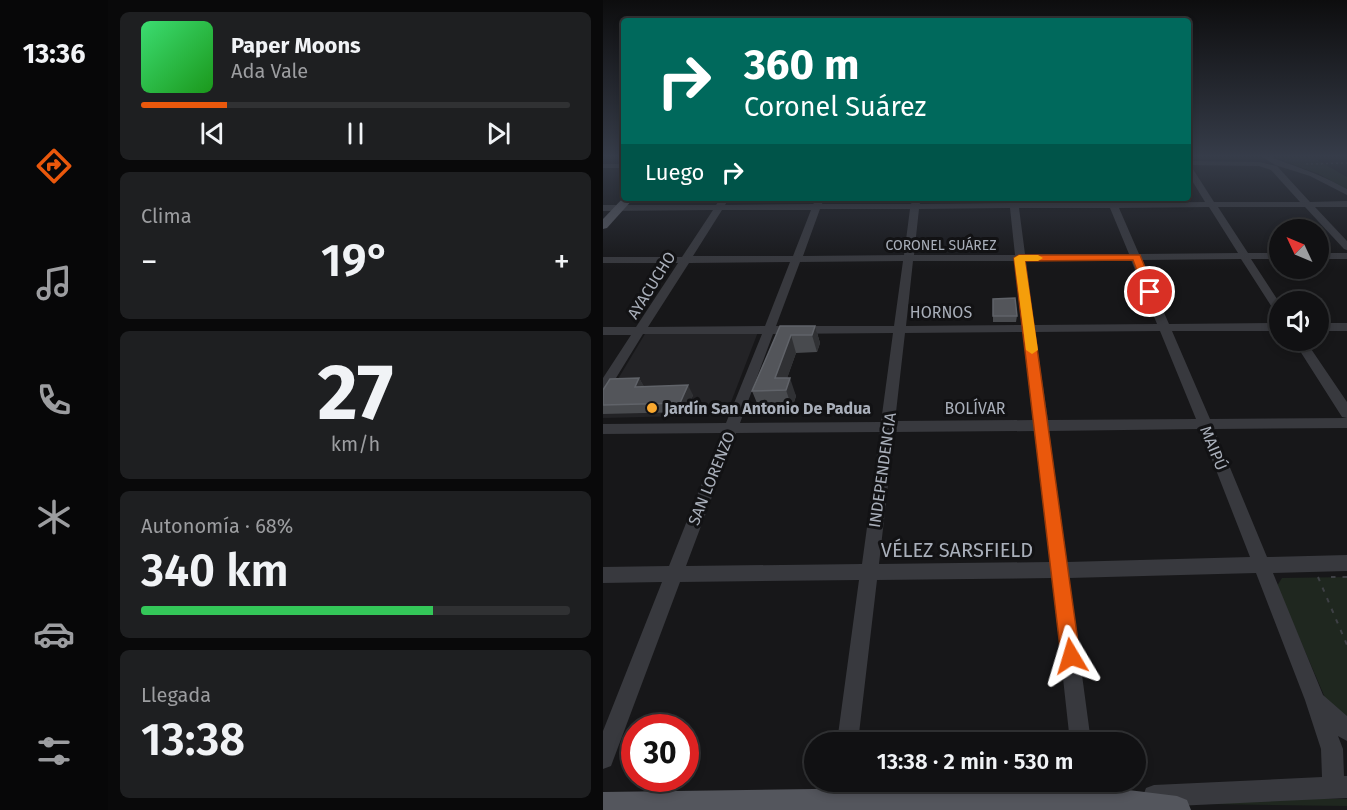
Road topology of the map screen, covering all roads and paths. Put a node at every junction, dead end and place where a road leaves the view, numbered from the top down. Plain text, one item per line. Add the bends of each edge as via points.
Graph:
1 (621, 194) edge
2 (1205, 194) edge
3 (1300, 194) edge
4 (623, 201) edge
5 (818, 202) edge
6 (916, 202) edge
7 (1013, 202) edge
8 (1112, 202) edge
9 (722, 203) edge
10 (1347, 204) edge
11 (1213, 205) junction
12 (1310, 205) junction
13 (608, 209) edge
14 (603, 226) edge
15 (1347, 247) edge
16 (1269, 256) edge
17 (1329, 256) edge
18 (1347, 256) edge
19 (1137, 257) junction
20 (1244, 257) junction
21 (1019, 258) junction
22 (797, 259) junction
23 (910, 259) junction
24 (603, 260) edge
25 (686, 260) junction
26 (1269, 295) edge
27 (1163, 327) junction
28 (1269, 327) edge
29 (1329, 327) edge
30 (1347, 327) edge
31 (1029, 328) junction
32 (901, 329) junction
33 (771, 330) junction
34 (603, 331) edge
35 (641, 331) junction
36 (1306, 351) edge
37 (603, 388) edge
38 (1347, 413) edge
39 (1347, 423) edge
40 (1205, 424) junction
41 (1042, 425) junction
42 (888, 426) junction
43 (732, 427) junction
44 (603, 429) edge
45 (1347, 563) edge
46 (1260, 564) junction
47 (1061, 570) junction
48 (869, 572) junction
49 (603, 574) edge
50 (673, 574) junction
51 (1318, 577) junction
52 (1347, 577) edge
53 (1309, 578) dead end
54 (1347, 645) edge
55 (1315, 700) junction
56 (1347, 730) edge
57 (849, 732) edge
58 (1080, 732) edge
59 (603, 758) edge
60 (1340, 787) edge
61 (1088, 797) edge
62 (841, 798) edge
63 (603, 806) edge
64 (1177, 810) edge

1 - 13 main road
2 - 11 street
3 - 12 street
4 - 13 main road
5 - 6 street
5 - 9 street
5 - 22 street, SAN LORENZO
6 - 7 street
6 - 23 street, INDEPENDENCIA
7 - 8 street
7 - 21 street
8 - 11 street
8 - 19 street, MAIPÚ
9 - 13 street
9 - 25 street, AYACUCHO
10 - 12 street
11 - 12 street
11 - 20 street
12 - 15 street
13 - 14 main road
16 - 20 street, CORONEL SUÁREZ
17 - 18 street
19 - 20 street, CORONEL SUÁREZ
19 - 21 street, CORONEL SUÁREZ
19 - 27 street, MAIPÚ
20 - 26 street
21 - 23 street, CORONEL SUÁREZ
21 - 31 street
22 - 23 street, CORONEL SUÁREZ
22 - 25 street, CORONEL SUÁREZ
22 - 33 street, SAN LORENZO
23 - 32 street, INDEPENDENCIA
24 - 25 street, CORONEL SUÁREZ
25 - 35 street, AYACUCHO
27 - 28 street, HORNOS
27 - 31 street, HORNOS
27 - 40 street, MAIPÚ
29 - 30 street
31 - 32 street, HORNOS
31 - 41 street
32 - 33 street, HORNOS
32 - 42 street, INDEPENDENCIA
33 - 35 street, HORNOS
33 - 43 street, SAN LORENZO
34 - 35 street, HORNOS
35 - 37 street, AYACUCHO
36 - 38 street
39 - 40 street, BOLÍVAR
40 - 41 street, BOLÍVAR
40 - 46 street, MAIPÚ
41 - 42 street, BOLÍVAR
41 - 47 street
42 - 43 street, BOLÍVAR
42 - 48 street, INDEPENDENCIA
43 - 44 street, BOLÍVAR
43 - 50 street, SAN LORENZO
45 - 46 street, VÉLEZ SARSFIELD
46 - 47 street, VÉLEZ SARSFIELD
46 - 55 street, MAIPÚ
47 - 48 street, VÉLEZ SARSFIELD
47 - 58 street
48 - 50 street, VÉLEZ SARSFIELD
48 - 57 street, INDEPENDENCIA
49 - 50 street, VÉLEZ SARSFIELD
50 - 59 street, SAN LORENZO
51 - 52 path
51 - 53 path
51 - 54 path
55 - 56 street
55 - 60 street, MAIPÚ
60 - 61 street
61 - 62 main road
61 - 64 main road
62 - 63 main road

